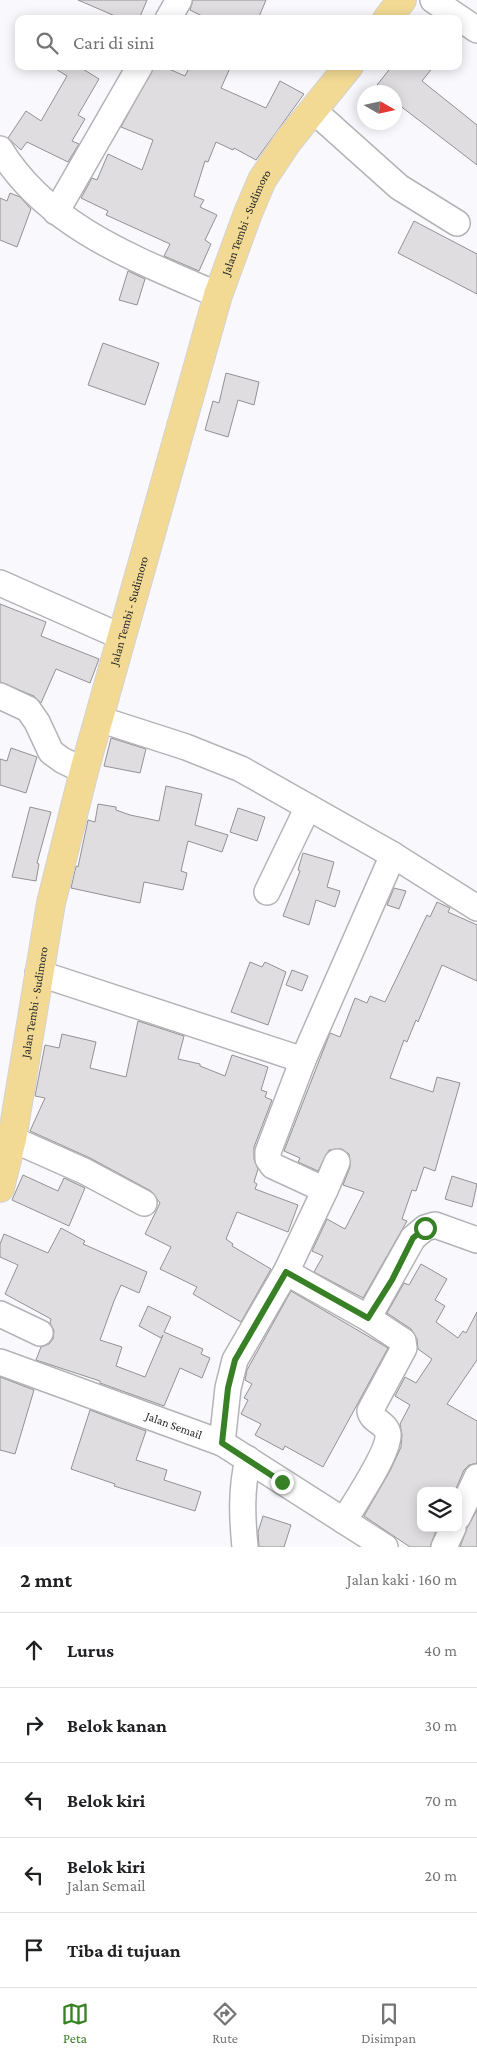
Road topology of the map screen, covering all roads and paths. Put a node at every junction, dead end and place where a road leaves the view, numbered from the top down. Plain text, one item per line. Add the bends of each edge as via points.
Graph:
1 (179, 0) edge
2 (402, 0) edge
3 (433, 0) edge
4 (170, 15) edge
5 (390, 15) edge
6 (455, 15) edge
7 (462, 20) edge
8 (477, 30) edge
9 (138, 70) edge
10 (346, 70) edge
11 (316, 105) junction
12 (0, 149) edge
13 (56, 212) junction
14 (458, 223) dead end
15 (218, 295) junction
16 (0, 583) edge
17 (122, 637) junction
18 (0, 696) edge
19 (99, 719) junction
20 (84, 771) junction
21 (308, 806) junction
22 (393, 855) junction
23 (267, 892) dead end
24 (477, 908) edge
25 (38, 973) junction
26 (303, 1060) junction
27 (12, 1139) junction
28 (337, 1162) dead end
29 (2, 1176) edge
30 (325, 1190) junction
31 (144, 1203) dead end
32 (477, 1240) edge
33 (286, 1272) junction
34 (0, 1314) edge
35 (368, 1318) junction
36 (40, 1333) dead end
37 (0, 1362) edge
38 (222, 1443) junction
39 (248, 1460) junction
40 (477, 1478) edge
41 (462, 1509) edge
42 (344, 1521) junction
43 (451, 1532) edge
44 (245, 1547) edge
45 (385, 1547) edge
46 (444, 1547) edge

1 - 4 street
2 - 5 main road
3 - 6 street
7 - 8 street
9 - 13 street
10 - 11 main road, Jalan Tembi - Sudimoro
11 - 14 street via 399,187
11 - 15 main road, Jalan Tembi - Sudimoro via 262,180
12 - 13 street via 22,180
13 - 15 street via 116,249
15 - 17 main road, Jalan Tembi - Sudimoro
16 - 17 street
17 - 19 main road, Jalan Tembi - Sudimoro
18 - 20 street via 28,709 38,722 51,752
19 - 20 main road, Jalan Tembi - Sudimoro
19 - 21 street via 241,769
20 - 25 main road, Jalan Tembi - Sudimoro via 51,903
21 - 22 street
21 - 23 street
22 - 24 street
22 - 26 street
25 - 26 street
25 - 27 main road, Jalan Tembi - Sudimoro
26 - 30 street via 268,1159 273,1166
27 - 29 main road, Jalan Tembi - Sudimoro
27 - 31 street via 84,1171
28 - 30 street
30 - 33 street
32 - 35 street via 435,1225 425,1228 413,1238
33 - 35 street
33 - 38 street via 235,1360 228,1388
34 - 36 street
35 - 42 street via 403,1341 404,1348 370,1410 373,1417 384,1425 388,1443
37 - 38 street, Jalan Semail
38 - 39 street, Jalan Semail
39 - 42 street, Jalan Semail
39 - 44 street via 241,1507
40 - 41 street
42 - 45 street, Jalan Semail
43 - 46 street

